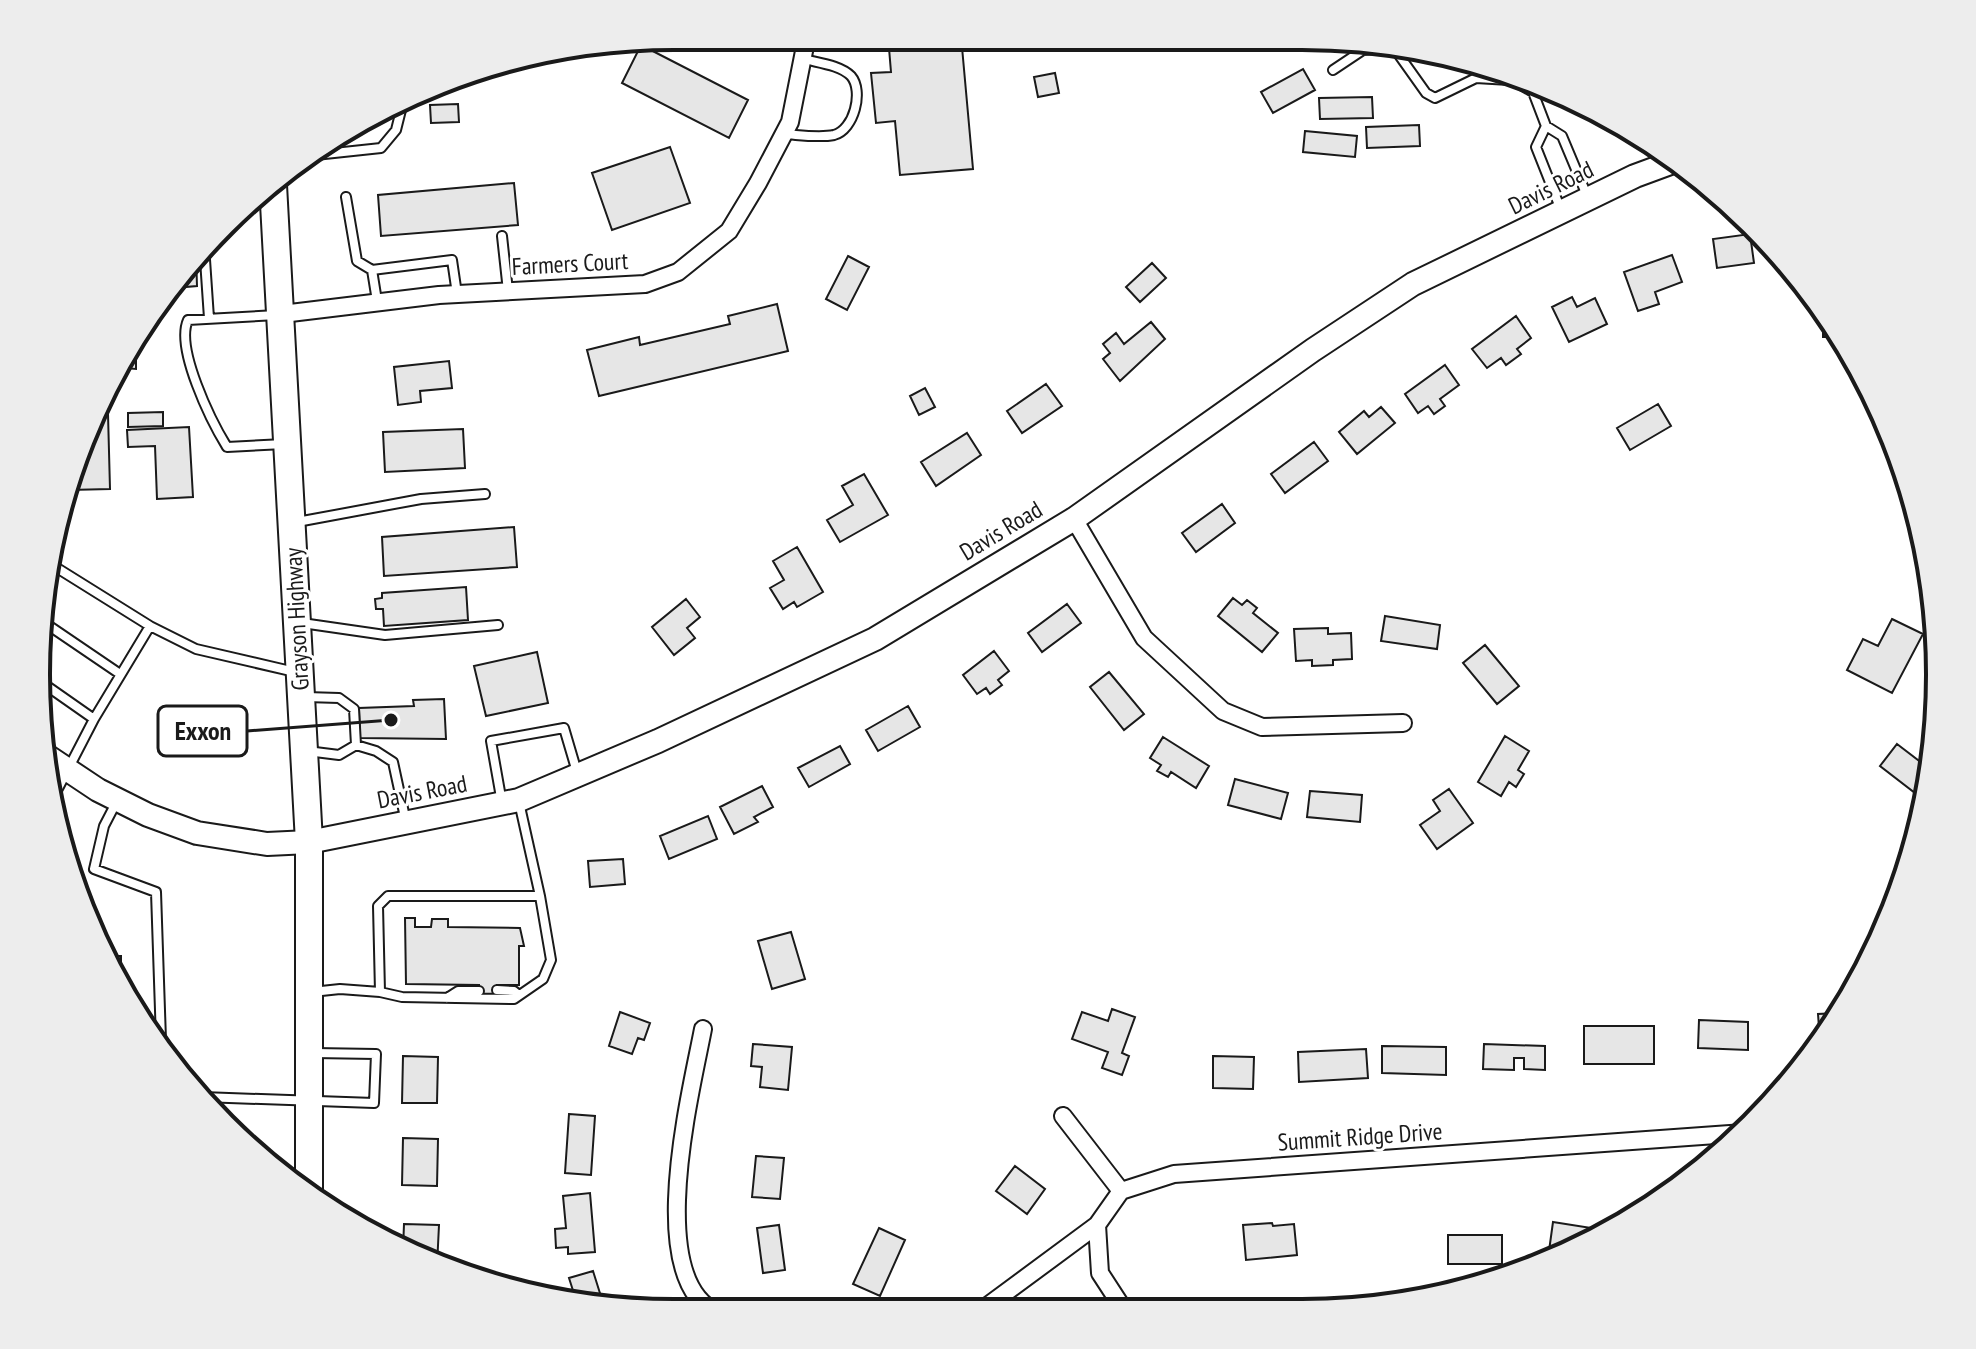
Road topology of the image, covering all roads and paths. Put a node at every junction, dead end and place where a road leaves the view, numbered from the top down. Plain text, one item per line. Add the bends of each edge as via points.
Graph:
1 (805, 50) edge
2 (1359, 53) edge
3 (1401, 58) edge
4 (804, 59) junction
5 (1333, 70) dead end
6 (1488, 79) edge
7 (1534, 96) edge
8 (400, 113) edge
9 (1546, 126) junction
10 (784, 134) junction
11 (331, 153) edge
12 (1664, 166) edge
13 (274, 196) edge
14 (346, 197) dead end
15 (1588, 199) junction
16 (1562, 212) junction
17 (502, 236) dead end
18 (205, 263) edge
19 (372, 270) junction
20 (508, 292) junction
21 (457, 294) junction
22 (377, 301) junction
23 (282, 314) junction
24 (209, 318) junction
25 (289, 444) junction
26 (485, 494) dead end
27 (1074, 519) junction
28 (292, 522) junction
29 (59, 569) edge
30 (298, 622) junction
31 (498, 625) dead end
32 (150, 626) junction
33 (52, 628) edge
34 (120, 674) junction
35 (301, 685) junction
36 (50, 688) edge
37 (94, 719) junction
38 (1403, 723) dead end
39 (356, 745) junction
40 (304, 750) junction
41 (56, 763) edge
42 (68, 771) junction
43 (578, 776) junction
44 (60, 785) edge
45 (117, 801) junction
46 (511, 801) junction
47 (406, 822) junction
48 (309, 842) junction
49 (540, 896) junction
50 (497, 990) dead end
51 (479, 991) dead end
52 (380, 992) junction
53 (311, 993) junction
54 (519, 995) junction
55 (446, 999) junction
56 (161, 1029) edge
57 (703, 1029) dead end
58 (310, 1053) junction
59 (216, 1098) edge
60 (310, 1103) junction
61 (1063, 1116) dead end
62 (1723, 1134) edge
63 (309, 1181) edge
64 (1121, 1191) junction
65 (1097, 1225) junction
66 (699, 1299) edge
67 (997, 1299) edge
68 (1117, 1299) edge

1 - 4 street, Farmers Court
2 - 5 lane
3 - 6 lane via 1435,98 1476,78
4 - 10 street, Farmers Court
4 - 10 lane via 852,77 854,111 849,125 837,135
7 - 9 lane
8 - 11 lane via 396,130 381,148
9 - 15 lane via 1562,136
9 - 16 lane via 1536,147
10 - 20 street, Farmers Court via 729,231 678,272 645,284
12 - 15 street, Davis Road
13 - 23 main road, Grayson Highway
14 - 19 lane via 357,261
15 - 16 street, Davis Road
16 - 27 street, Davis Road via 1413,284
17 - 20 lane
18 - 24 lane
19 - 21 lane via 452,260
19 - 22 lane
20 - 21 street, Farmers Court
21 - 22 street, Farmers Court
22 - 23 street, Farmers Court
23 - 24 lane
23 - 25 main road, Grayson Highway
24 - 25 lane via 188,320 186,343 191,368 227,447
25 - 28 main road, Grayson Highway
26 - 28 lane via 421,499
27 - 38 street via 1144,638 1223,711 1262,727
27 - 43 street, Davis Road via 875,639
28 - 30 main road, Grayson Highway
29 - 32 lane
30 - 31 lane via 385,635
30 - 35 main road, Grayson Highway
32 - 34 lane
32 - 35 lane via 196,649
33 - 34 lane
34 - 37 lane
35 - 39 lane via 354,709
35 - 40 main road, Grayson Highway
36 - 37 lane
37 - 42 lane
39 - 40 lane via 339,755
39 - 47 lane via 393,762
40 - 48 main road, Grayson Highway
41 - 42 street, Davis Road
42 - 44 lane
42 - 45 street, Davis Road
43 - 46 street, Davis Road
43 - 46 lane via 564,728 491,741
45 - 48 street, Davis Road via 220,838
45 - 56 lane via 104,826 94,869 156,892
46 - 47 street, Davis Road
46 - 49 lane
47 - 48 street, Davis Road
48 - 53 main road, Grayson Highway
49 - 52 lane via 388,896 378,906
49 - 54 lane via 551,960 543,979
50 - 54 lane
51 - 55 lane via 458,991
52 - 53 lane
52 - 55 lane
53 - 58 main road, Grayson Highway
54 - 55 lane
57 - 66 street via 682,1142 677,1233 680,1269
58 - 60 main road, Grayson Highway
58 - 60 lane via 376,1054 374,1103
59 - 60 lane
60 - 63 main road, Grayson Highway
61 - 64 street
62 - 64 street, Summit Ridge Drive via 1174,1174
64 - 65 street
65 - 67 street
65 - 68 street via 1100,1273

